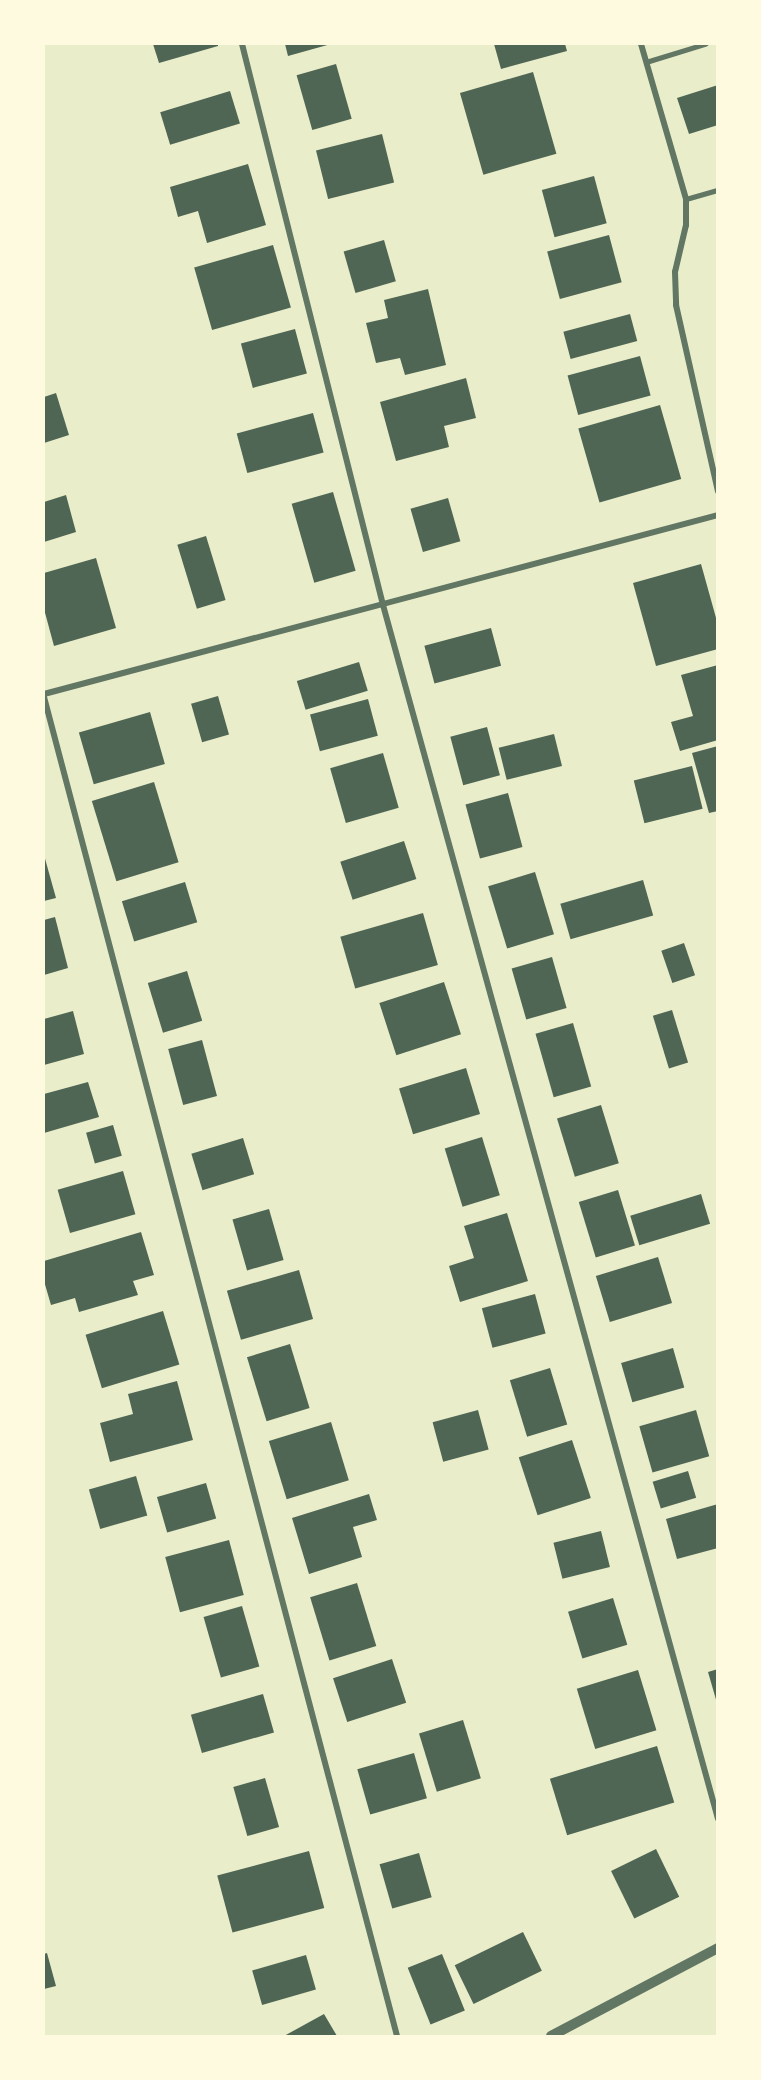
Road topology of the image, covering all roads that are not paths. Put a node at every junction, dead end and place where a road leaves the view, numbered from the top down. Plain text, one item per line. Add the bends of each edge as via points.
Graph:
1 (242, 44) edge
2 (641, 44) edge
3 (705, 44) edge
4 (646, 62) junction
5 (717, 190) edge
6 (686, 199) junction
7 (717, 491) edge
8 (717, 515) edge
9 (383, 605) junction
10 (44, 696) edge
11 (717, 1819) edge
12 (717, 1948) edge
13 (397, 2037) edge
14 (551, 2037) edge

1 - 9 street
2 - 4 street
3 - 4 lane
4 - 6 street
5 - 6 lane
6 - 7 street via 686,225 675,272 676,305
8 - 9 street
9 - 10 street
9 - 11 street
10 - 13 street
12 - 14 street

